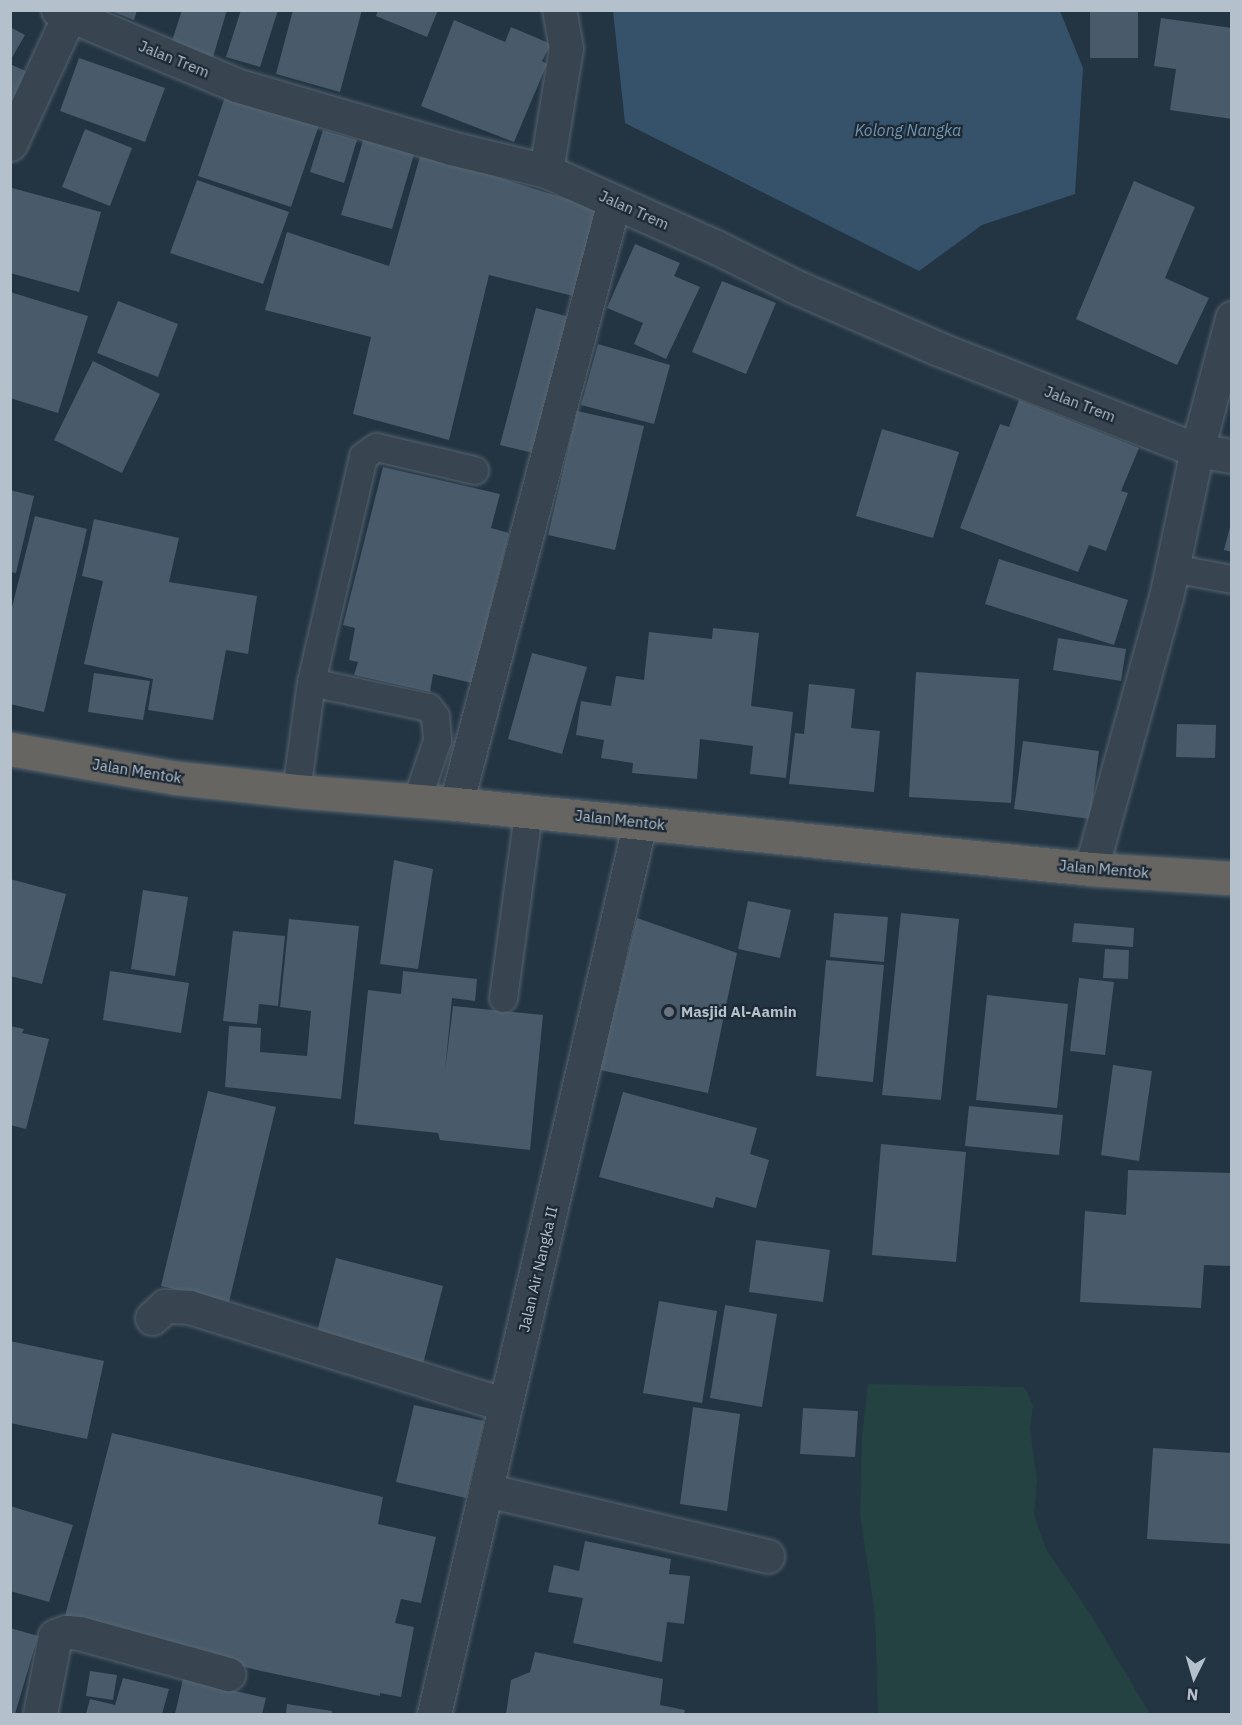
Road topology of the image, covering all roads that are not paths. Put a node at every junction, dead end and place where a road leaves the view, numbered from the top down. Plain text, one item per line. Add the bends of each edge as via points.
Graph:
1 (559, 10) edge
2 (64, 13) edge
3 (10, 144) edge
4 (546, 171) junction
5 (614, 201) junction
6 (1232, 318) edge
7 (1197, 450) junction
8 (1232, 456) edge
9 (474, 470) dead end
10 (1172, 568) junction
11 (1232, 579) edge
12 (311, 682) junction
13 (10, 749) edge
14 (296, 791) junction
15 (416, 802) junction
16 (456, 804) junction
17 (528, 812) junction
18 (640, 822) junction
19 (1091, 868) junction
20 (1232, 878) edge
21 (502, 998) dead end
22 (152, 1318) dead end
23 (506, 1405) junction
24 (486, 1490) junction
25 (766, 1556) dead end
26 (228, 1674) dead end
27 (40, 1714) edge
28 (434, 1714) edge

1 - 4 street via 566,48
2 - 3 street
2 - 4 street, Jalan Trem via 236,85 451,148
4 - 5 street, Jalan Trem
5 - 7 street, Jalan Trem via 929,345
5 - 16 street
6 - 7 street
7 - 8 street, Jalan Trem
7 - 10 street
9 - 12 lane via 376,447 363,456
10 - 11 lane
10 - 19 street
12 - 14 lane
12 - 15 lane via 428,707 435,716 436,740
13 - 14 highway, Jalan Mentok via 177,778
14 - 15 highway, Jalan Mentok
15 - 16 highway, Jalan Mentok
16 - 17 highway, Jalan Mentok
17 - 18 highway, Jalan Mentok
17 - 21 lane
18 - 19 highway, Jalan Mentok
18 - 23 street, Jalan Air Nangka II
19 - 20 highway, Jalan Mentok
22 - 23 street via 165,1306 189,1307
23 - 24 street, Jalan Air Nangka II
24 - 25 street
24 - 28 street, Jalan Air Nangka II
26 - 27 street via 80,1632 66,1632 55,1636

